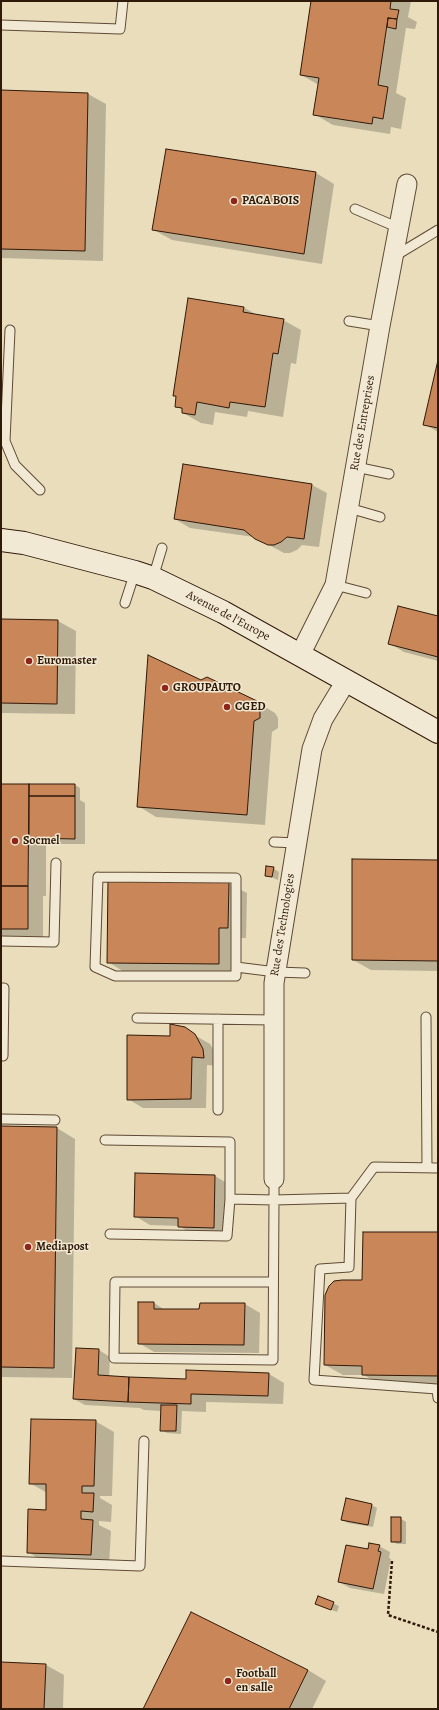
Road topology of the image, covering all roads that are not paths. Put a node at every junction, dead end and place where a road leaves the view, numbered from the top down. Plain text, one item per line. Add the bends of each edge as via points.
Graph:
1 (123, 1) edge
2 (1, 25) edge
3 (407, 184) dead end
4 (355, 209) dead end
5 (399, 228) junction
6 (435, 234) edge
7 (393, 256) junction
8 (349, 321) dead end
9 (380, 326) junction
10 (10, 330) dead end
11 (356, 467) junction
12 (389, 474) dead end
13 (40, 490) dead end
14 (349, 508) junction
15 (380, 516) dead end
16 (1, 540) edge
17 (162, 548) dead end
18 (144, 575) junction
19 (335, 585) junction
20 (366, 593) dead end
21 (125, 603) dead end
22 (300, 655) junction
23 (346, 681) junction
24 (438, 732) edge
25 (274, 842) dead end
26 (297, 843) junction
27 (56, 863) dead end
28 (1, 941) edge
29 (236, 967) junction
30 (276, 972) junction
31 (305, 973) dead end
32 (1, 988) edge
33 (426, 1017) dead end
34 (137, 1018) dead end
35 (218, 1019) junction
36 (274, 1020) junction
37 (3, 1056) dead end
38 (218, 1110) dead end
39 (1, 1118) edge
40 (55, 1120) dead end
41 (105, 1140) dead end
42 (427, 1168) junction
43 (438, 1168) edge
44 (274, 1179) joint
45 (351, 1198) junction
46 (230, 1199) junction
47 (274, 1200) junction
48 (110, 1234) dead end
49 (273, 1282) junction
50 (438, 1398) edge
51 (144, 1441) dead end
52 (1, 1561) edge

1 - 2 lane via 120,29
3 - 5 street, Rue des Entreprises
4 - 5 lane
5 - 7 street, Rue des Entreprises
6 - 7 lane
7 - 9 street, Rue des Entreprises
8 - 9 lane
9 - 11 street, Rue des Entreprises
10 - 13 lane via 5,441 15,465
11 - 12 lane
11 - 14 street, Rue des Entreprises
14 - 15 lane
14 - 19 street, Rue des Entreprises
16 - 18 street, Avenue de l'Europe via 24,543
17 - 18 lane
18 - 21 lane
18 - 22 street, Avenue de l'Europe via 218,609
19 - 20 lane
19 - 22 street, Rue des Entreprises
22 - 23 street, Avenue de l'Europe
23 - 24 street, Avenue de l'Europe
23 - 26 street, Rue des Technologies via 323,719 312,749
25 - 26 lane
26 - 30 street, Rue des Technologies
27 - 28 lane via 54,942
29 - 29 lane via 236,976 114,976 95,967 98,877 236,878
29 - 30 lane
30 - 31 lane
30 - 36 street, Rue des Technologies
32 - 37 lane via 4,988
33 - 42 lane
34 - 35 lane
35 - 36 lane
35 - 38 lane
36 - 44 street, Rue des Technologies
39 - 40 lane
41 - 46 lane via 230,1142
42 - 43 lane
42 - 45 lane via 374,1167
44 - 47 lane
45 - 47 lane
45 - 50 lane via 349,1267 320,1269 314,1380 437,1389
46 - 47 lane
46 - 48 lane via 228,1236
47 - 49 lane
49 - 49 lane via 273,1360 114,1358 115,1282
51 - 52 lane via 140,1566

